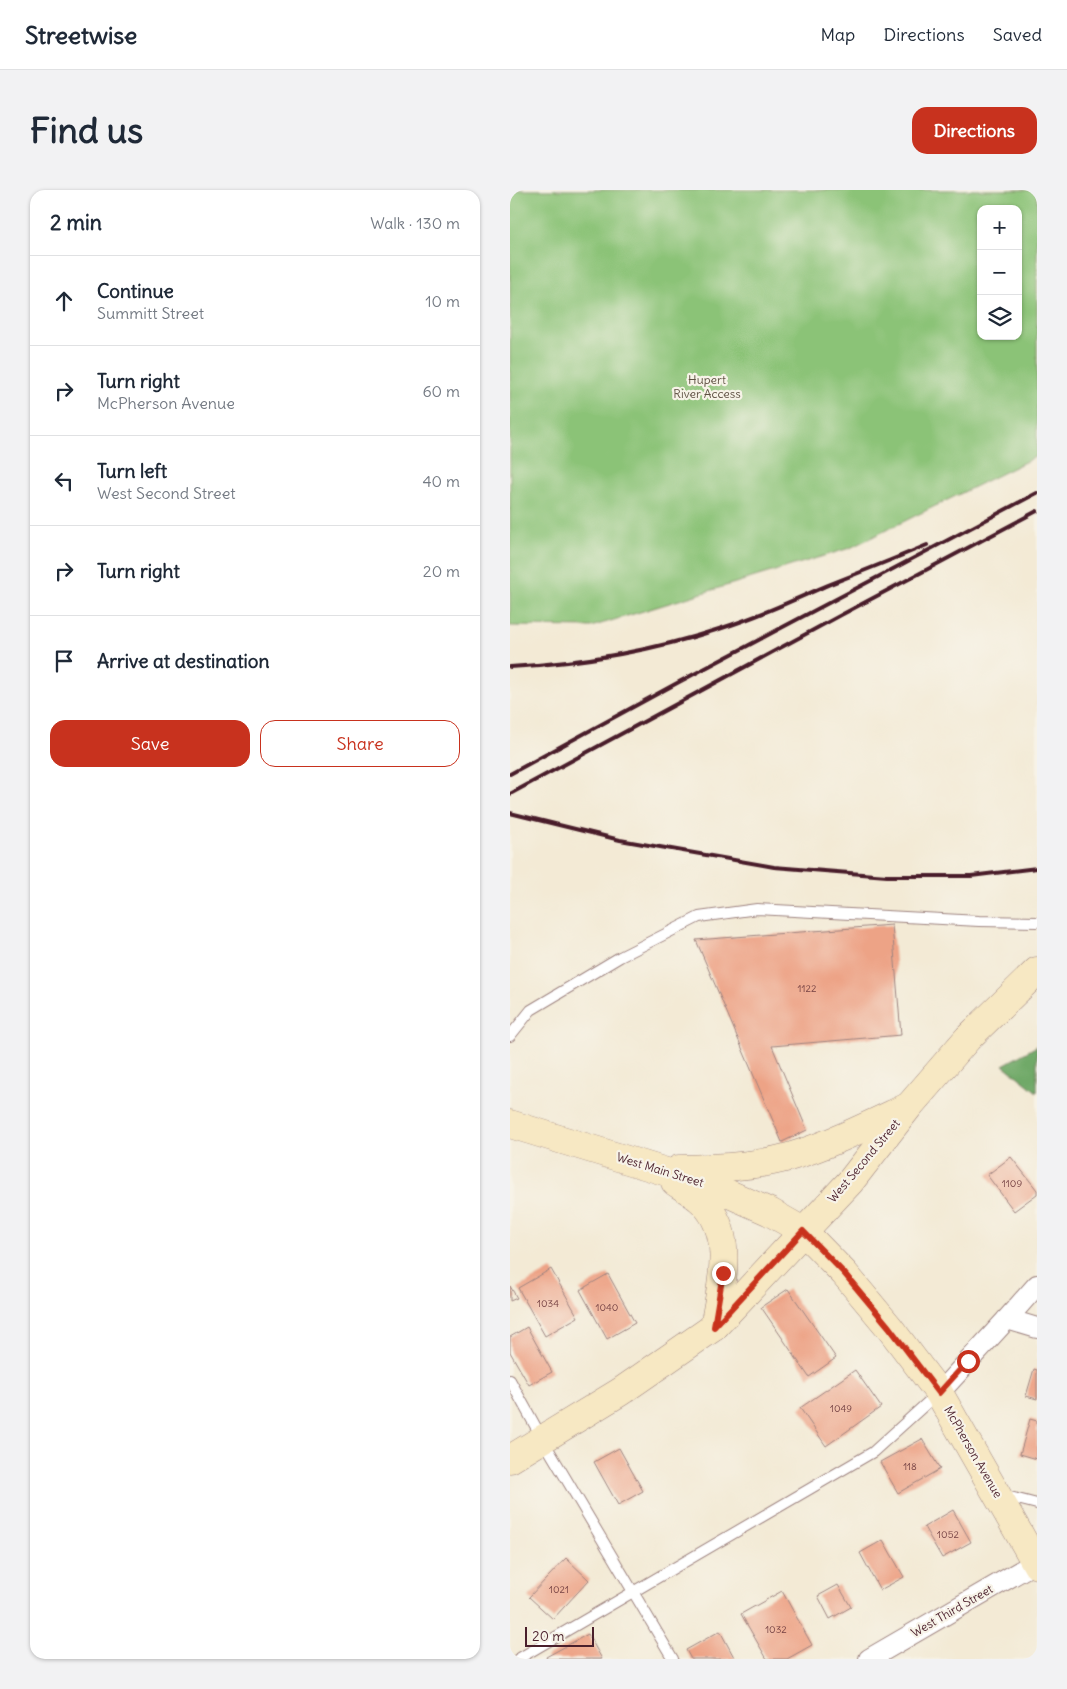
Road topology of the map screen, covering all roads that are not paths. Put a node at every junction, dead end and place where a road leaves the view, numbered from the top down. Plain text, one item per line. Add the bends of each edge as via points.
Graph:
1 (1037, 922) edge
2 (1037, 971) edge
3 (510, 1036) edge
4 (910, 1105) junction
5 (510, 1124) edge
6 (657, 1169) junction
7 (803, 1231) junction
8 (1037, 1284) edge
9 (1007, 1319) junction
10 (714, 1327) junction
11 (1037, 1328) edge
12 (510, 1380) edge
13 (939, 1393) junction
14 (543, 1440) junction
15 (510, 1459) edge
16 (996, 1494) junction
17 (1037, 1504) edge
18 (1036, 1564) edge
19 (634, 1591) junction
20 (518, 1659) edge
21 (673, 1659) edge
22 (870, 1659) edge

1 - 3 lane via 757,908 699,917 620,957 531,1010
2 - 4 main road, West Second Street via 968,1038
4 - 6 main road via 831,1143 788,1157 753,1164
4 - 7 main road, West Second Street via 850,1182
5 - 6 main road, West Main Street
6 - 7 main road, West Main Street via 709,1185 770,1212
6 - 10 main road via 703,1202 718,1222 724,1248
7 - 10 main road, West Second Street
7 - 13 main road, McPherson Avenue via 844,1273
8 - 9 street
9 - 11 street
9 - 13 street
10 - 14 main road, West Second Street
12 - 14 lane
13 - 16 main road, McPherson Avenue
13 - 19 lane via 873,1452
14 - 15 main road, West Second Street
14 - 19 lane
16 - 17 lane
16 - 18 main road, McPherson Avenue
18 - 22 street, West Third Street
19 - 20 lane
19 - 21 lane

